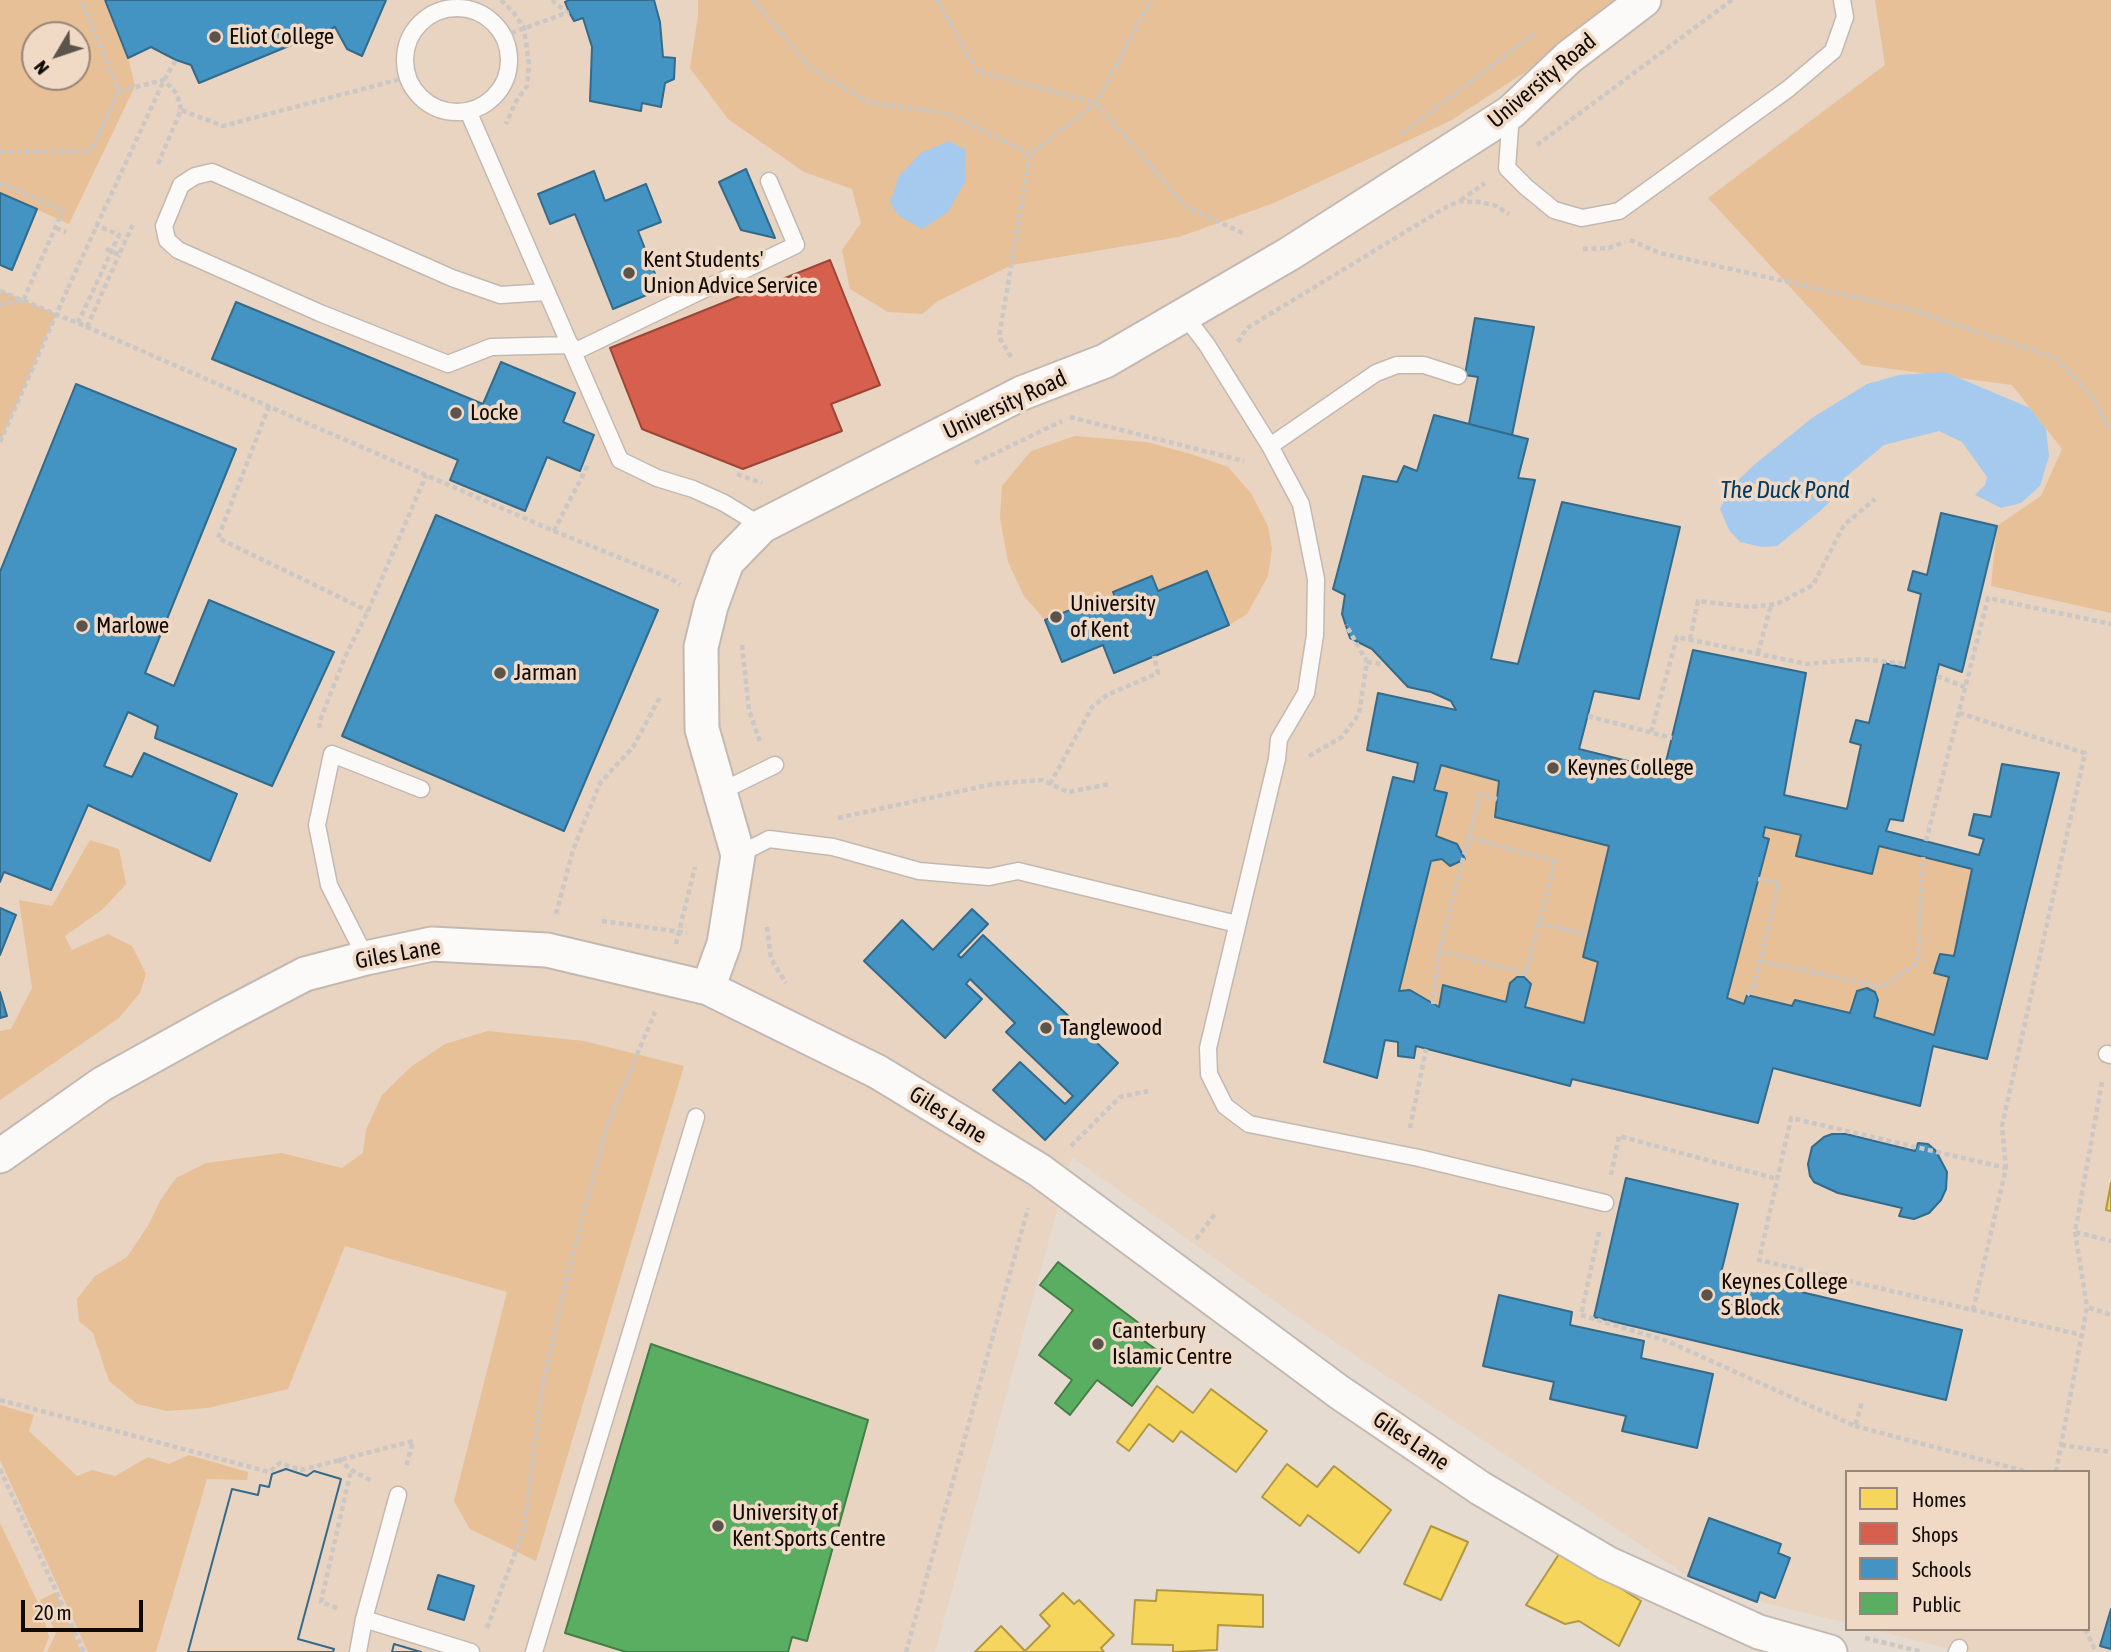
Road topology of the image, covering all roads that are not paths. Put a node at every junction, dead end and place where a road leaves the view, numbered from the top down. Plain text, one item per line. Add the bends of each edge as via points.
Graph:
1 (1644, 0) edge
2 (1842, 0) edge
3 (471, 5) edge
4 (468, 111) junction
5 (1511, 113) junction
6 (769, 181) dead end
7 (547, 292) junction
8 (1185, 316) junction
9 (572, 349) junction
10 (1458, 376) dead end
11 (1273, 452) junction
12 (762, 526) junction
13 (770, 768) road end
14 (421, 789) dead end
15 (720, 792) junction
16 (738, 855) junction
17 (1237, 924) junction
18 (366, 958) junction
19 (708, 988) junction
20 (696, 1117) dead end
21 (0, 1156) edge
22 (1605, 1203) road end
23 (398, 1495) road end
24 (364, 1619) junction
25 (1755, 1642) edge
26 (477, 1646) edge
27 (358, 1652) edge
28 (534, 1652) edge
29 (1830, 1652) edge

1 - 5 street, University Road via 1569,57
2 - 5 lane via 1845,17 1833,51 1619,211 1582,218 1554,210 1507,168
3 - 4 lane via 503,36 509,67 495,95
3 - 4 lane via 440,10 426,18 407,44 405,61 408,77 425,101 438,108
4 - 7 lane
5 - 8 street, University Road
6 - 9 lane via 796,245
7 - 9 lane
7 - 9 lane via 500,295 452,278 212,172 181,185 163,226 167,240 178,250 449,364 491,347
8 - 11 lane
8 - 12 street, University Road via 1105,361 1022,393
9 - 12 lane via 620,460 724,503
10 - 11 lane via 1424,365 1396,365 1376,373
11 - 17 lane via 1301,504 1316,579 1315,635 1306,693 1279,739
12 - 15 street, University Road via 727,562 701,647 702,729
13 - 15 lane
14 - 18 lane via 332,754 317,825 329,885
15 - 16 street, University Road
16 - 17 lane via 769,839 833,847 919,871 989,877 1018,871
16 - 19 street, University Road via 724,944
17 - 22 lane via 1208,1048 1209,1074 1225,1106 1249,1124 1419,1158
18 - 19 street, Giles Lane via 432,944 548,950
18 - 21 street, Giles Lane via 305,974 223,1017 102,1084
19 - 25 street, Giles Lane via 878,1072 1039,1170 1339,1392 1480,1488
20 - 28 lane
23 - 24 lane
24 - 26 lane
24 - 27 lane
25 - 29 street, Giles Lane

